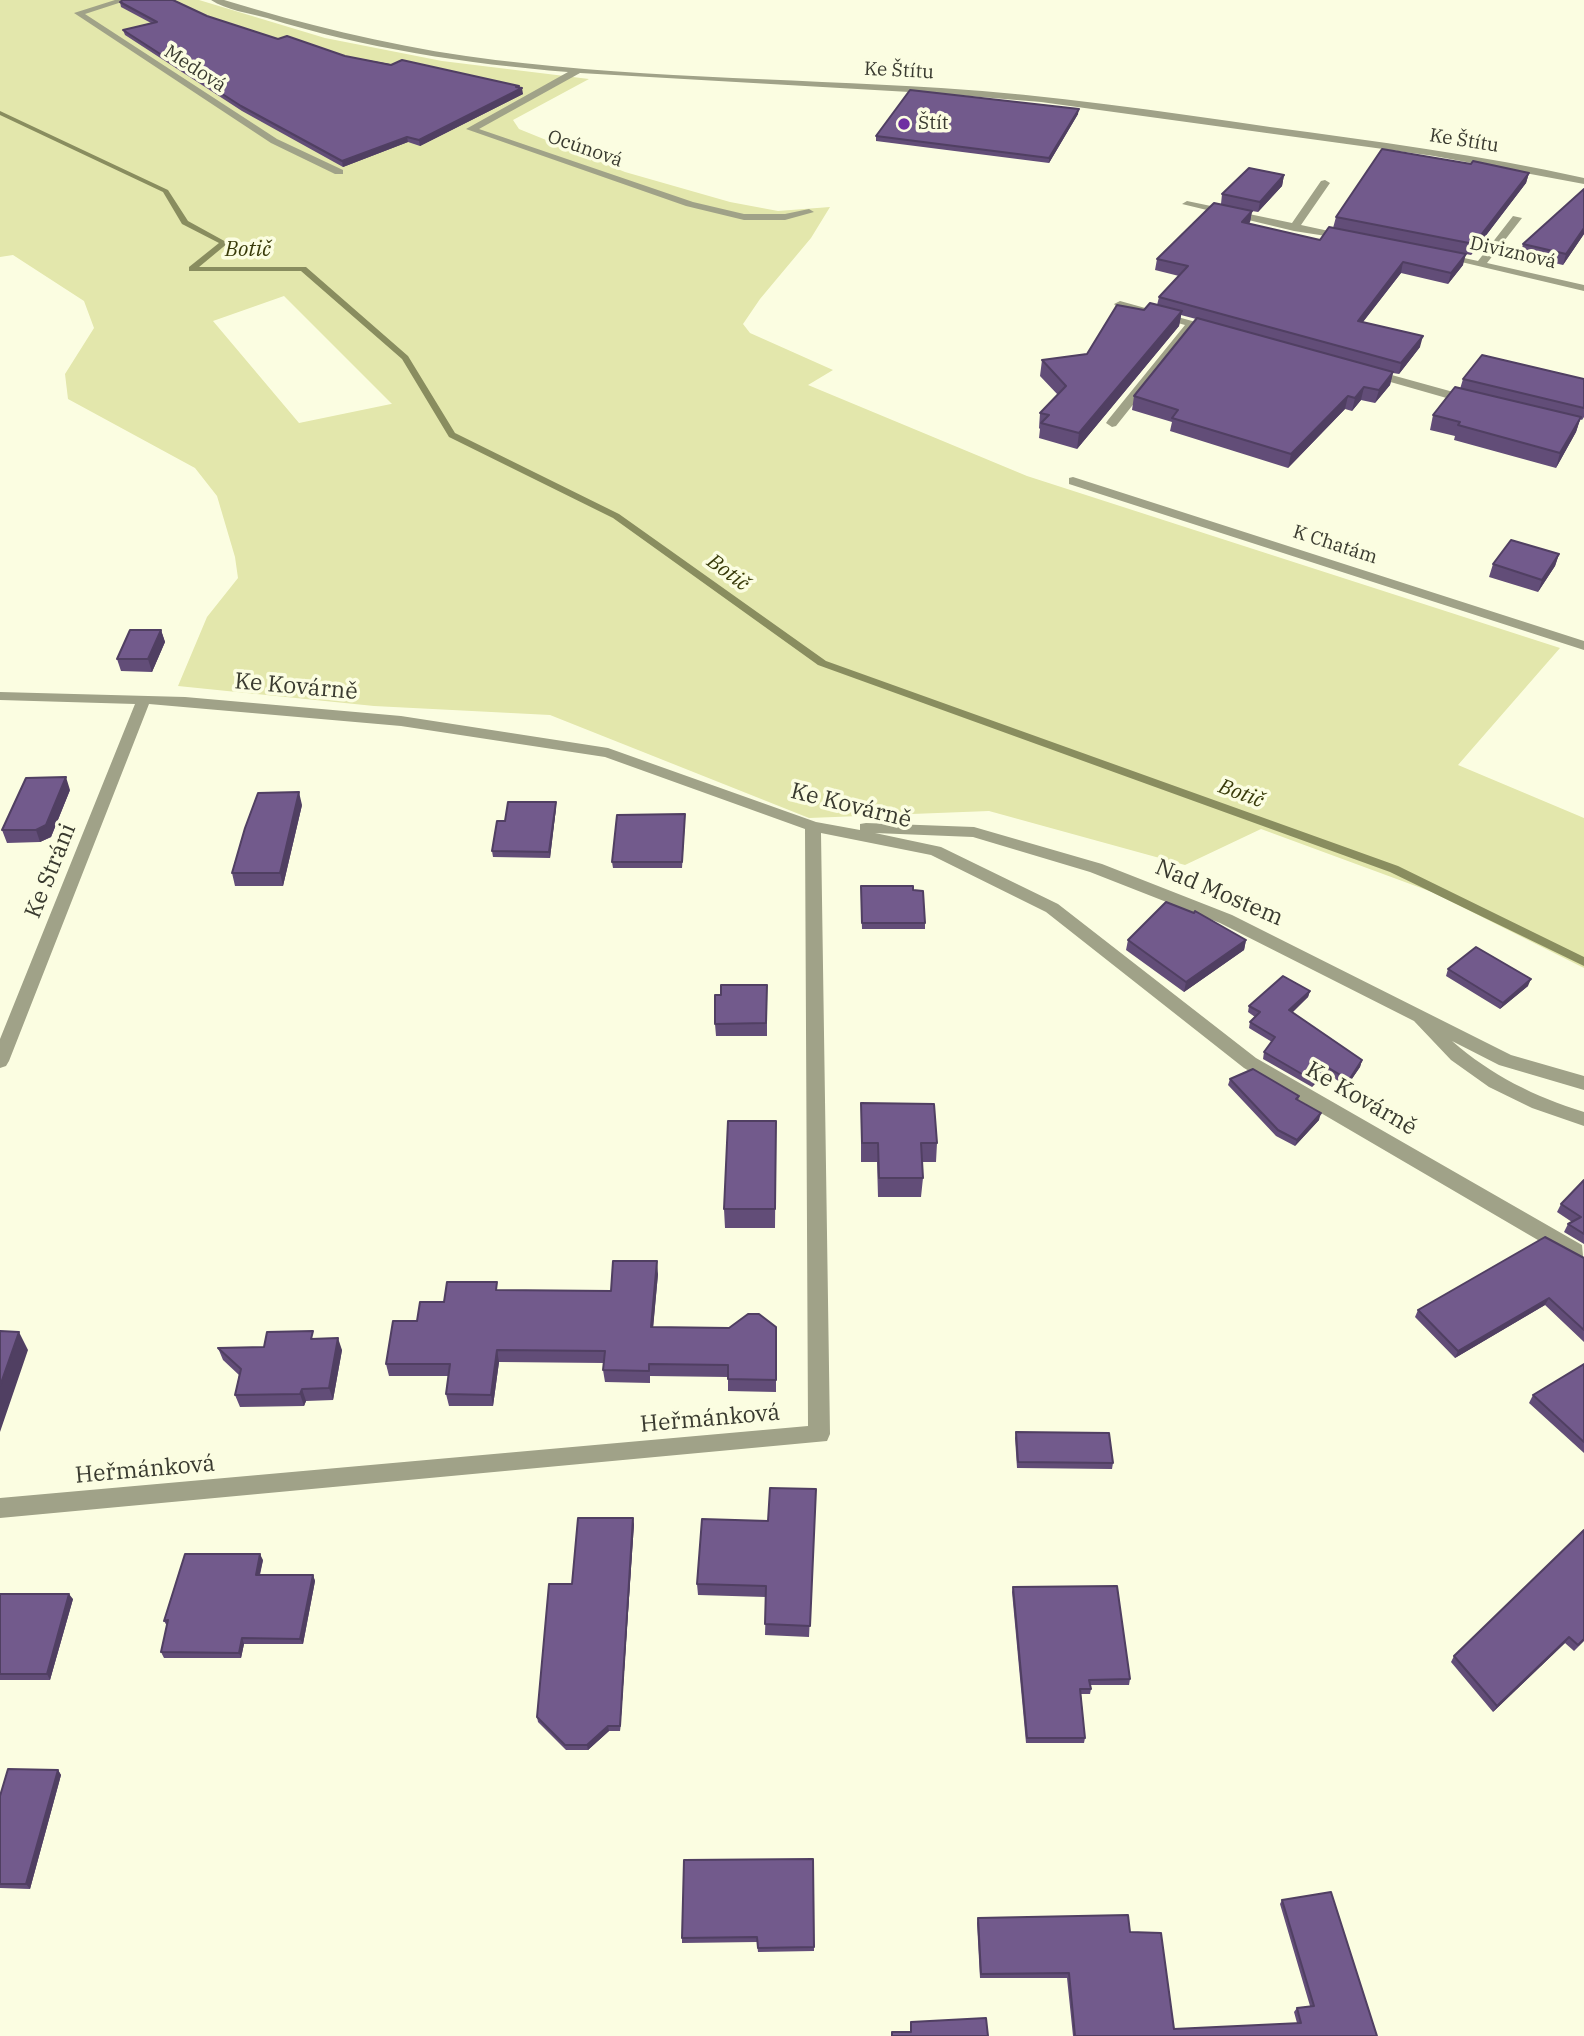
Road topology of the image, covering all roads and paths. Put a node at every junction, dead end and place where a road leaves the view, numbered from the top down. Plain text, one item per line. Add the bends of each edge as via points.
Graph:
1 (124, 0) edge
2 (215, 0) edge
3 (579, 70) junction
4 (339, 172) edge
5 (1584, 181) edge
6 (1325, 183) dead end
7 (1187, 204) dead end
8 (809, 212) dead end
9 (1517, 218) dead end
10 (1294, 228) junction
11 (1361, 240) edge
12 (1428, 253) edge
13 (1482, 263) junction
14 (1584, 288) edge
15 (1121, 304) edge
16 (1192, 323) junction
17 (1231, 334) edge
18 (1361, 370) edge
19 (1479, 402) edge
20 (1112, 423) edge
21 (1073, 481) dead end
22 (1584, 646) edge
23 (0, 696) edge
24 (144, 699) junction
25 (813, 826) junction
26 (1413, 1012) junction
27 (1, 1057) edge
28 (1584, 1083) edge
29 (1584, 1119) edge
30 (1584, 1259) edge
31 (0, 1508) edge

1 - 4 street, Medová via 78,13 274,141
2 - 3 street, Ke Štítu via 309,29 429,52
3 - 5 street, Ke Štítu via 1067,102 1480,160
3 - 8 street, Ocúnová via 471,129 744,217
6 - 10 street
7 - 10 street
9 - 13 street
10 - 11 street
12 - 13 street, Diviznová
13 - 14 street, Diviznová
15 - 16 street
16 - 17 street
16 - 20 street
18 - 19 street
21 - 22 street, K Chatám
23 - 24 street, Ke Kovárně
24 - 25 street, Ke Kovárně via 401,721 608,753
24 - 27 street, Ke Stráni
25 - 26 street, Nad Mostem via 974,832 1096,868 1226,919
25 - 30 street, Ke Kovárně via 935,851 1052,908 1250,1063
25 - 31 street, Heřmánková via 819,1434
26 - 28 street, Nad Mostem via 1505,1060
26 - 29 street via 1441,1043 1500,1087 1545,1108

